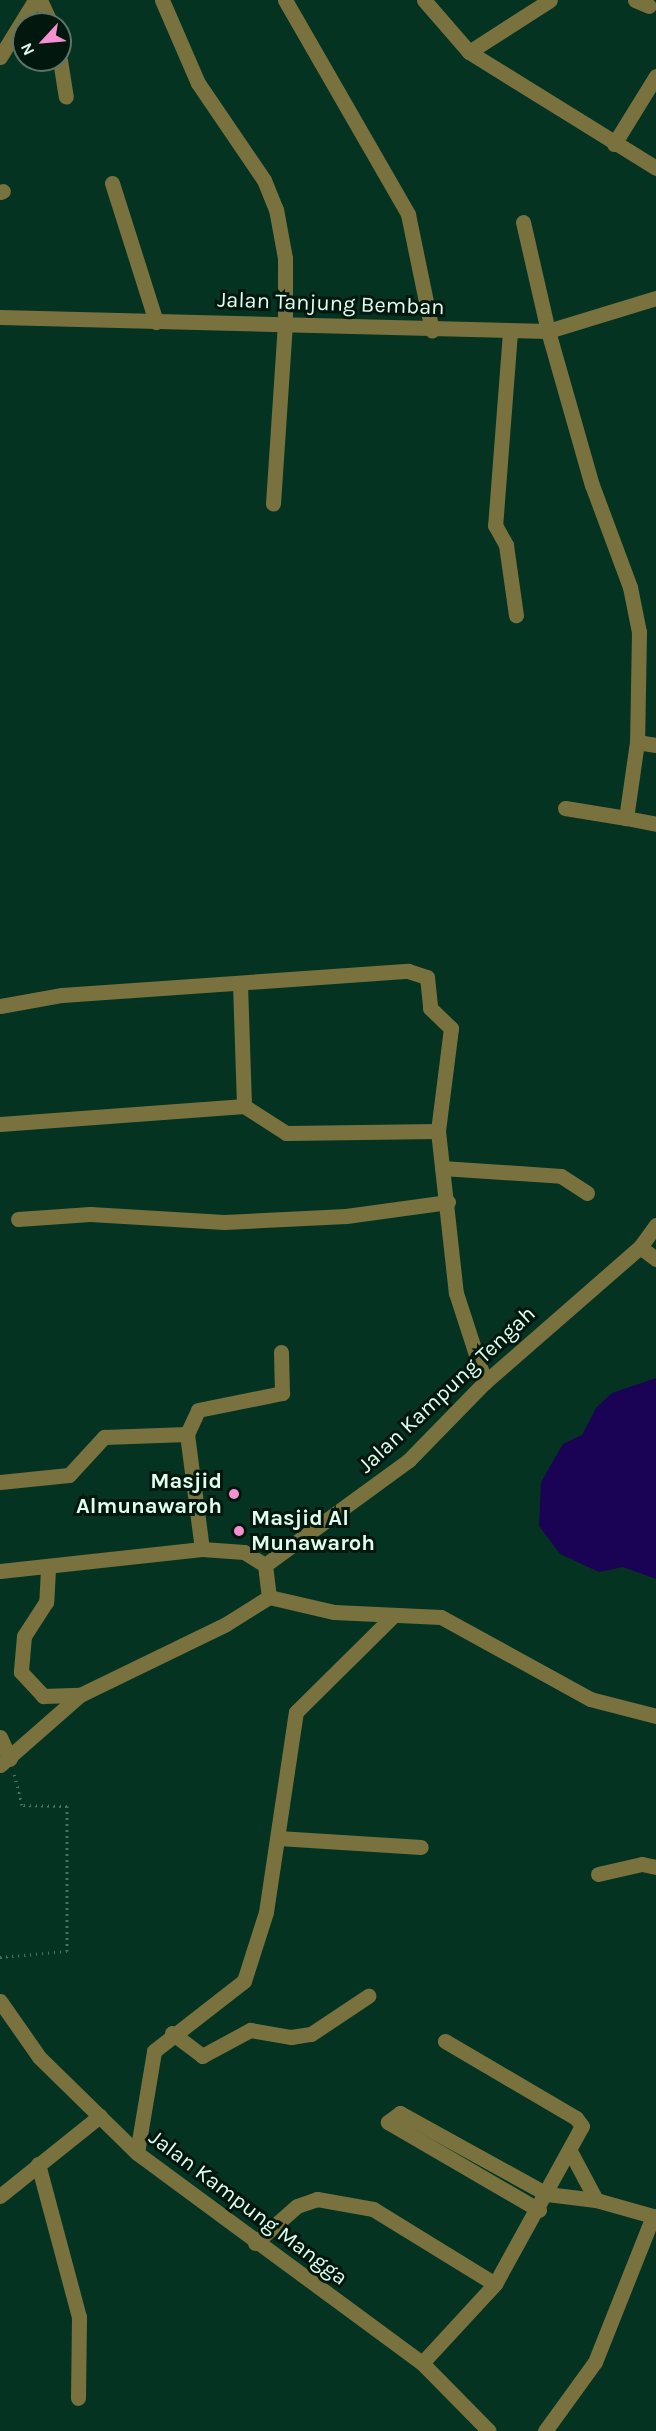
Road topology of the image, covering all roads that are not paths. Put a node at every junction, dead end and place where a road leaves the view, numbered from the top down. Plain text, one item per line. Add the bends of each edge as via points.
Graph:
1 (35, 0) edge
2 (162, 0) edge
3 (285, 0) edge
4 (424, 0) edge
5 (550, 0) edge
6 (634, 0) edge
7 (649, 6) dead end
8 (469, 52) junction
9 (0, 57) edge
10 (62, 72) edge
11 (656, 76) edge
12 (66, 97) dead end
13 (614, 144) junction
14 (656, 168) edge
15 (112, 183) dead end
16 (523, 222) dead end
17 (656, 298) edge
18 (0, 318) edge
19 (156, 322) junction
20 (285, 323) junction
21 (432, 331) junction
22 (548, 331) junction
23 (510, 332) junction
24 (273, 504) dead end
25 (516, 615) dead end
26 (636, 742) junction
27 (656, 745) edge
28 (565, 808) dead end
29 (626, 818) junction
30 (656, 824) edge
31 (240, 984) junction
32 (0, 1006) edge
33 (244, 1106) junction
34 (0, 1124) edge
35 (438, 1131) junction
36 (442, 1168) junction
37 (587, 1193) dead end
38 (448, 1202) junction
39 (18, 1219) dead end
40 (656, 1225) edge
41 (640, 1247) junction
42 (656, 1259) edge
43 (281, 1352) dead end
44 (485, 1382) junction
45 (187, 1434) junction
46 (0, 1482) edge
47 (202, 1549) junction
48 (265, 1565) junction
49 (48, 1569) junction
50 (0, 1571) edge
51 (269, 1597) junction
52 (393, 1617) junction
53 (80, 1695) junction
54 (656, 1716) edge
55 (0, 1737) edge
56 (5, 1762) edge
57 (279, 1838) junction
58 (421, 1847) dead end
59 (656, 1867) edge
60 (598, 1874) dead end
61 (368, 1996) dead end
62 (0, 2001) edge
63 (6, 2026) edge
64 (172, 2033) junction
65 (445, 2041) dead end
66 (100, 2116) junction
67 (570, 2151) junction
68 (137, 2153) junction
69 (38, 2164) junction
70 (547, 2194) junction
71 (0, 2196) edge
72 (596, 2200) junction
73 (539, 2210) junction
74 (655, 2217) edge
75 (255, 2243) junction
76 (495, 2284) junction
77 (422, 2363) junction
78 (78, 2398) dead end
79 (489, 2431) edge
80 (545, 2431) edge

1 - 9 street
2 - 20 street via 198,82 264,180 276,209 285,258
3 - 21 street via 408,214
4 - 8 street
5 - 8 street
6 - 7 street
8 - 13 street
10 - 12 street
11 - 13 street
13 - 14 street
15 - 19 street
16 - 22 street
17 - 22 street, Jalan Tanjung Bemban
18 - 19 street, Jalan Tanjung Bemban
19 - 20 street, Jalan Tanjung Bemban
20 - 21 street, Jalan Tanjung Bemban
20 - 24 street
21 - 23 street, Jalan Tanjung Bemban
22 - 23 street, Jalan Tanjung Bemban
22 - 26 street via 592,485 630,587 639,632
23 - 25 street via 495,525 506,545
26 - 27 street
26 - 29 street
28 - 29 street
29 - 30 street
31 - 32 street via 62,994
31 - 33 street
31 - 35 street via 408,971 427,977 430,1008 451,1028
33 - 34 street
33 - 35 street via 286,1133
35 - 36 street
36 - 37 street via 561,1176
36 - 38 street
38 - 39 street via 358,1215 224,1222 90,1214
38 - 44 street via 456,1293
40 - 41 street, Jalan Kampung Tengah
41 - 42 street
41 - 44 street, Jalan Kampung Tengah
43 - 45 street via 282,1393 198,1410
44 - 48 street, Jalan Kampung Tengah via 409,1460
45 - 46 street via 104,1437 69,1475
45 - 47 street
47 - 48 street via 244,1552
47 - 49 street
48 - 51 street
49 - 50 street
49 - 53 street via 45,1602 24,1636 21,1672 43,1696
51 - 52 street via 334,1612
51 - 53 street via 226,1624
52 - 54 street via 441,1617 590,1699
52 - 57 street via 296,1712
53 - 56 street
55 - 56 street
57 - 58 street
57 - 64 street via 266,1912 244,1981
59 - 60 street via 642,1864
61 - 64 street via 311,2034 291,2037 250,2030 202,2056
62 - 63 street, Jalan Kampung Mangga
63 - 66 street, Jalan Kampung Mangga
64 - 68 street via 152,2057
65 - 67 street via 576,2118 582,2126
66 - 68 street, Jalan Kampung Mangga
66 - 69 street
67 - 70 street
67 - 72 street
68 - 75 street, Jalan Kampung Mangga
69 - 71 street
69 - 78 street via 79,2317
70 - 72 street
70 - 73 street
70 - 73 street via 400,2114 388,2122
72 - 74 street
73 - 76 street
74 - 80 street via 595,2362
75 - 76 street via 297,2206 317,2199 373,2209
75 - 77 street, Jalan Kampung Mangga
76 - 77 street
77 - 79 street, Jalan Kampung Mangga

